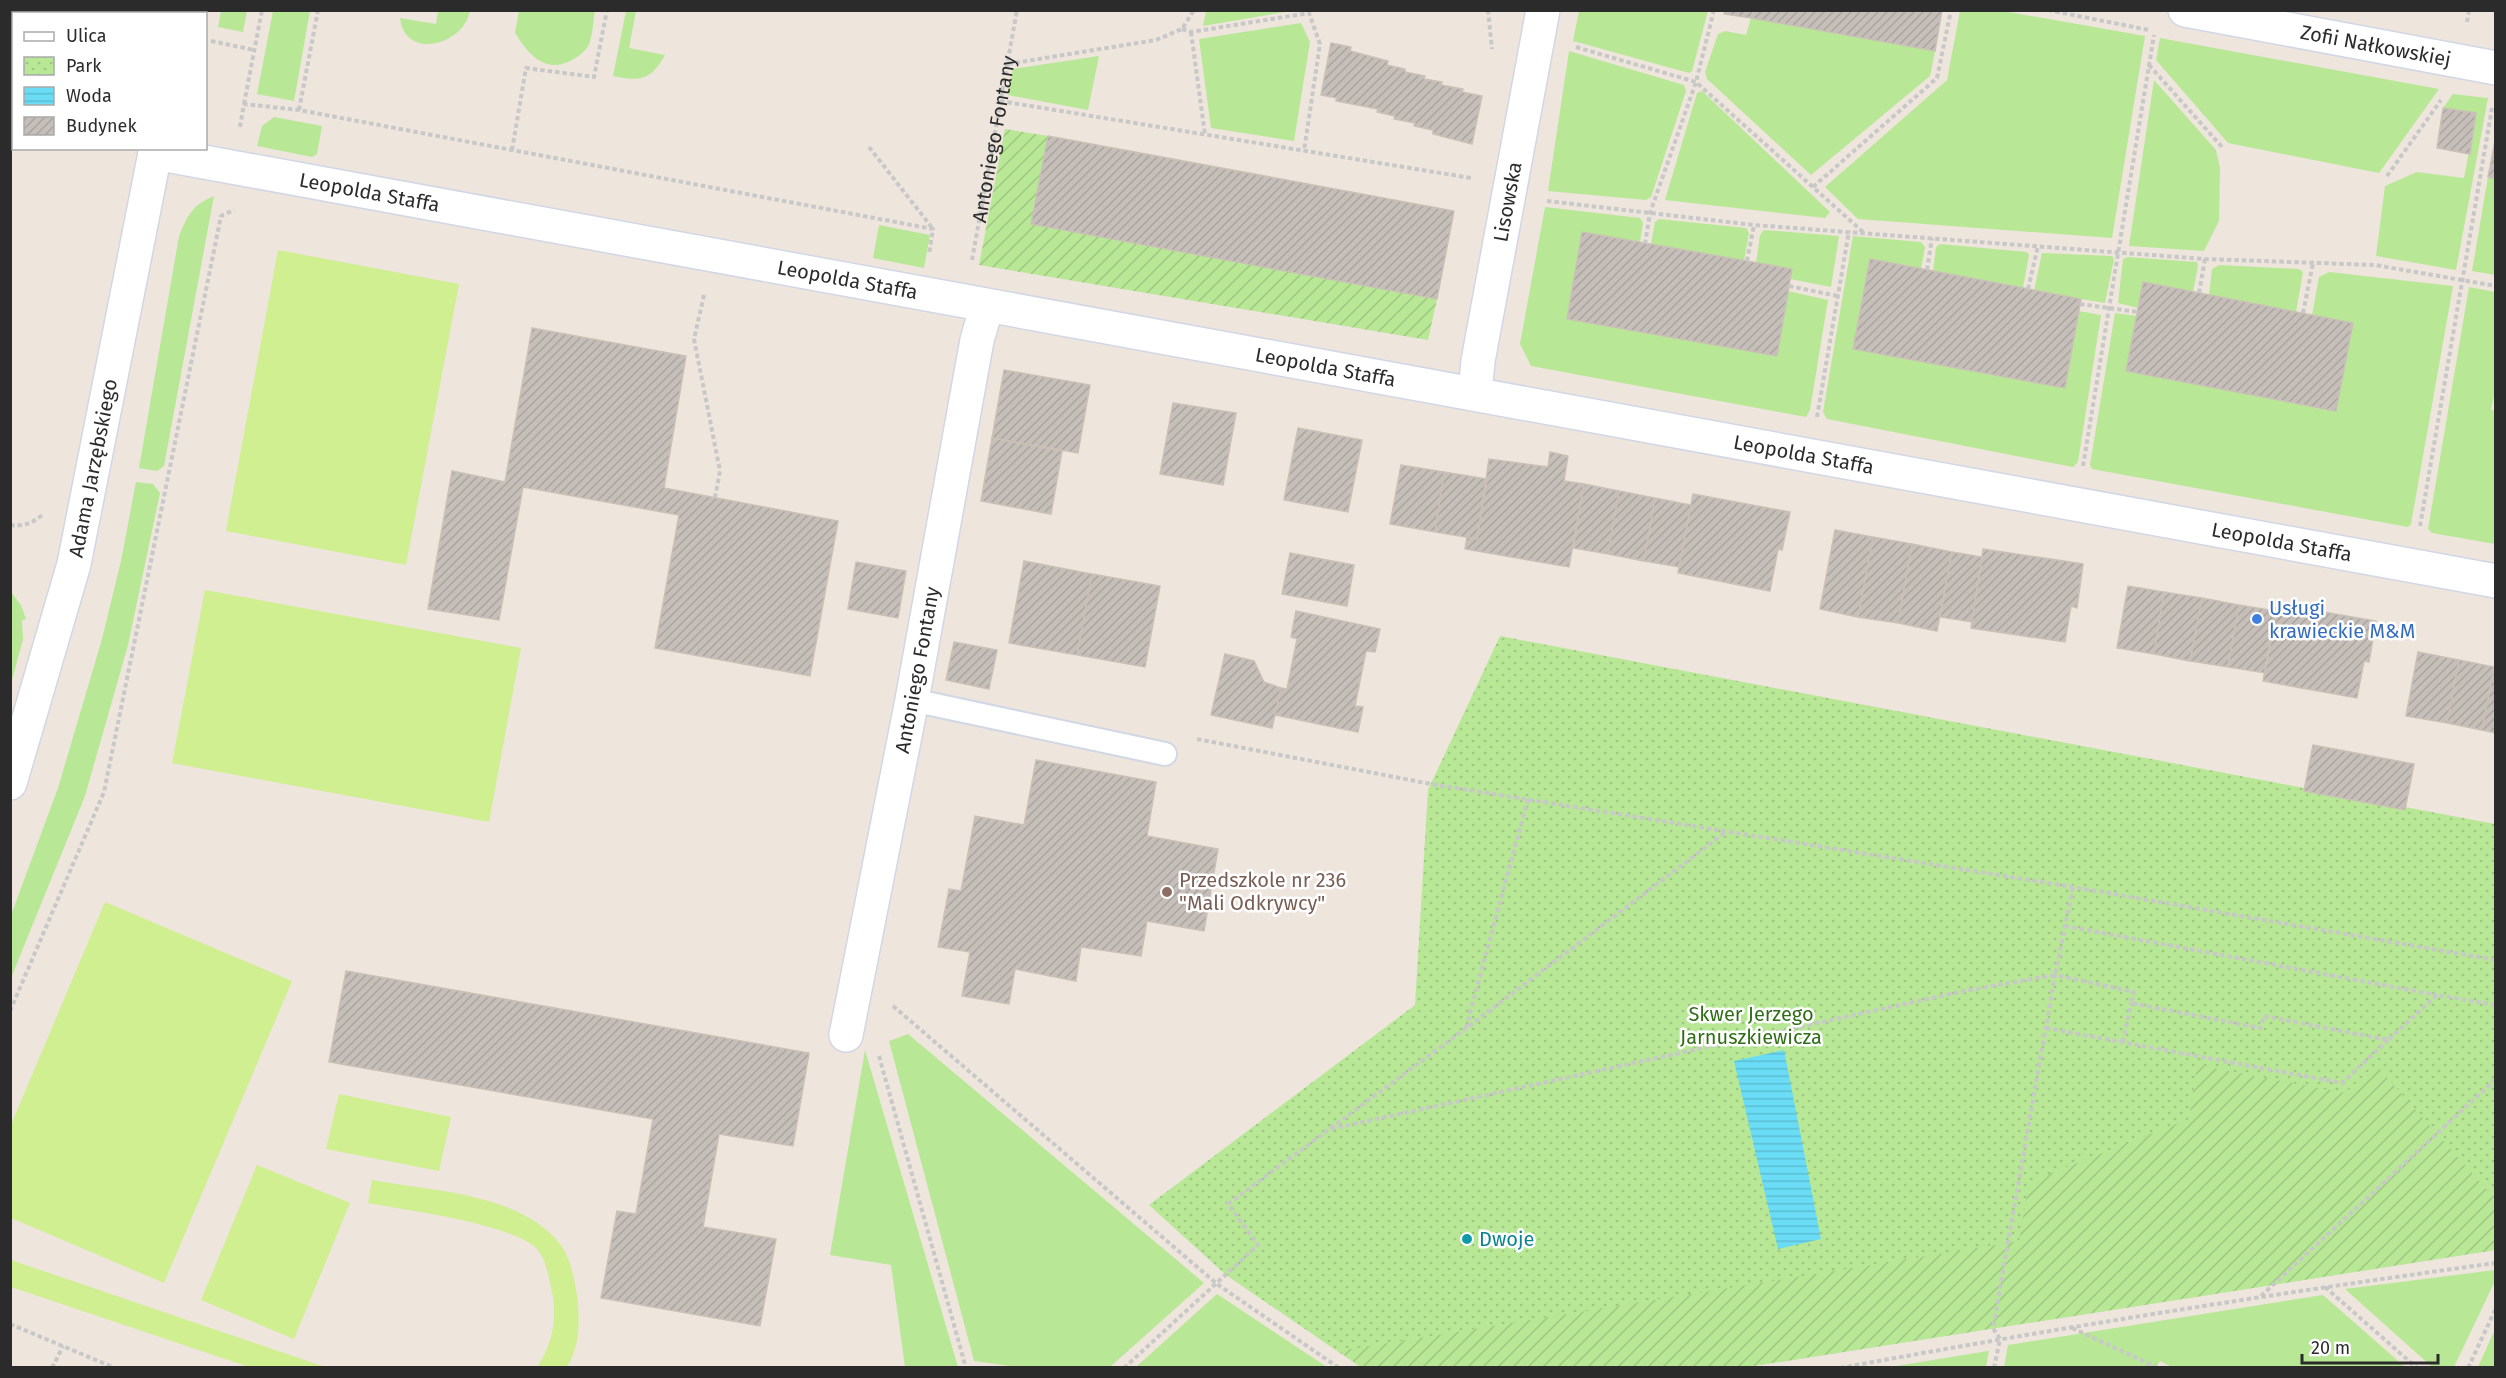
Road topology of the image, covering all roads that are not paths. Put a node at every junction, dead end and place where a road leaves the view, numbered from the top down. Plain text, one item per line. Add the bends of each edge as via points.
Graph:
1 (1544, 10) edge
2 (2185, 10) edge
3 (2496, 68) edge
4 (155, 151) edge
5 (987, 306) junction
6 (1475, 393) junction
7 (2496, 581) edge
8 (912, 700) junction
9 (1165, 754) dead end
10 (10, 783) edge
11 (846, 1035) dead end

1 - 6 street, Lisowska
2 - 3 street, Zofii Nałkowskiej
4 - 5 street, Leopolda Staffa
4 - 10 street, Adama Jarzębskiego via 74,564
5 - 6 street, Leopolda Staffa
5 - 8 street, Antoniego Fontany via 977,340
6 - 7 street, Leopolda Staffa
8 - 9 lane
8 - 11 street, Antoniego Fontany

